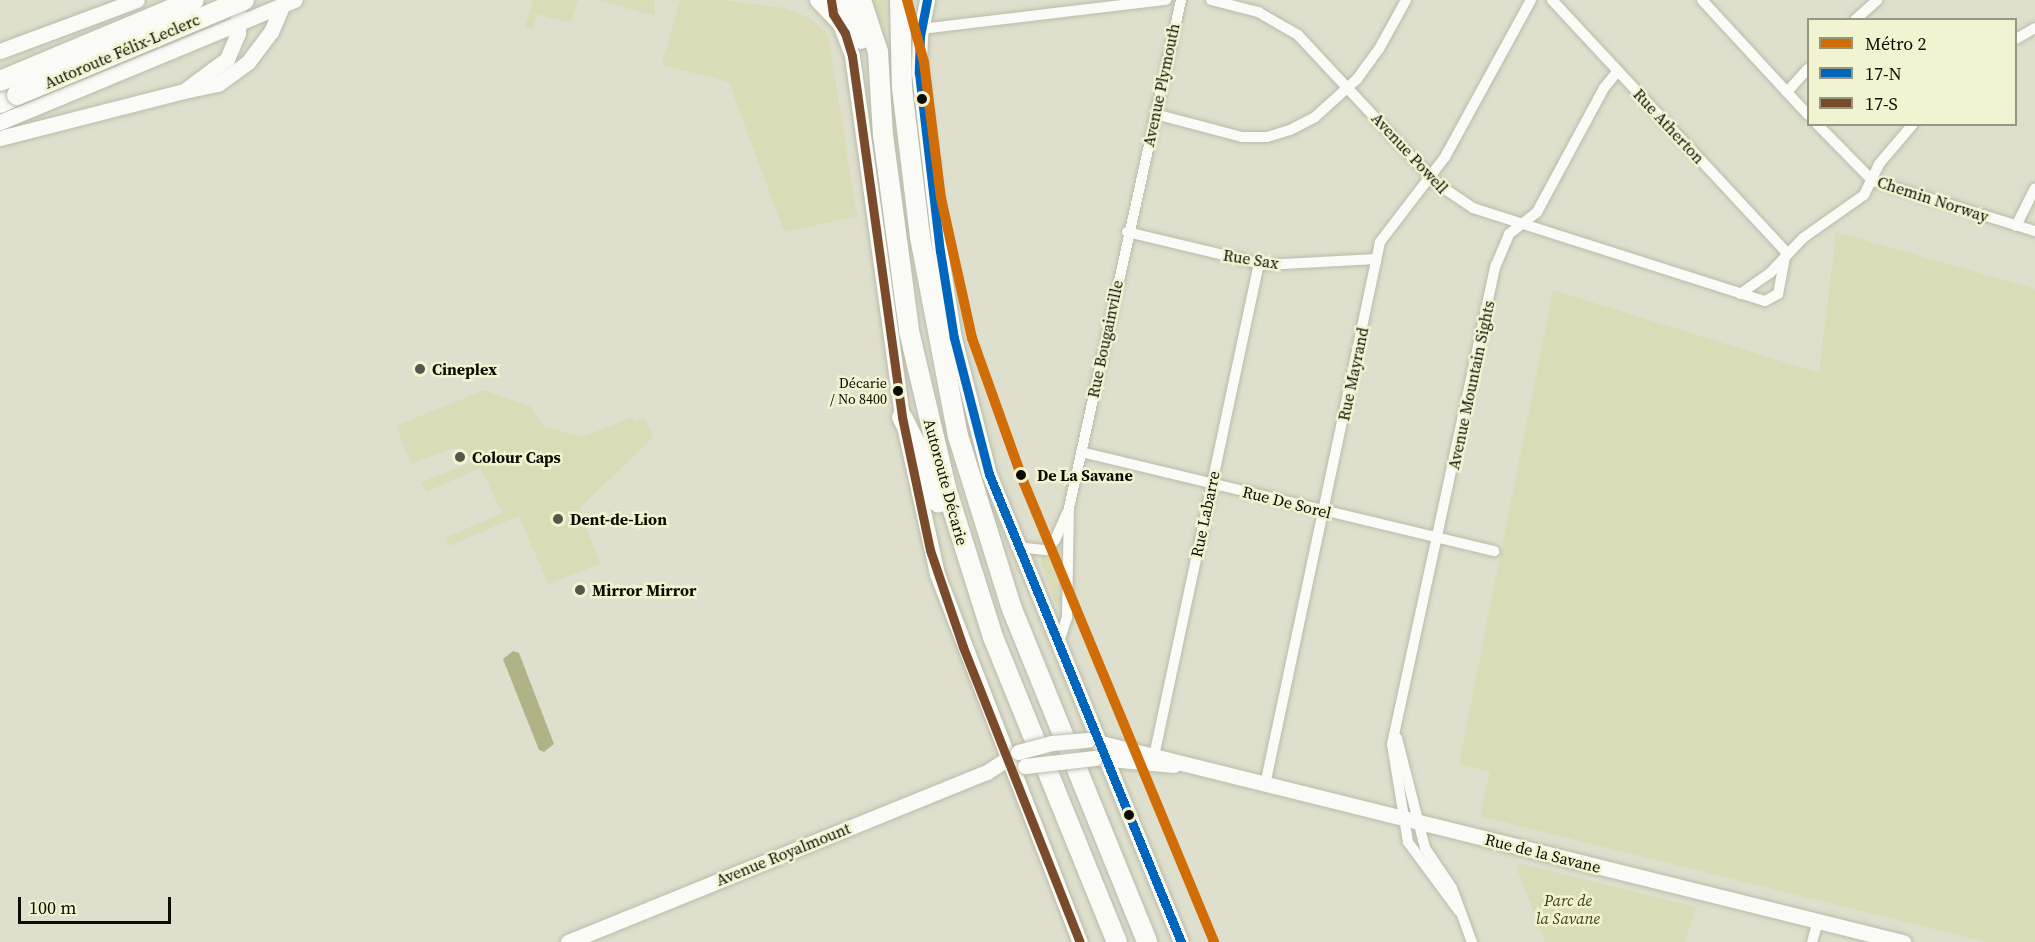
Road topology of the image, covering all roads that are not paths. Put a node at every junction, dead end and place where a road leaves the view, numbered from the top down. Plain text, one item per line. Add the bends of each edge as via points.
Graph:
1 (137, 0) edge
2 (194, 0) edge
3 (236, 0) edge
4 (244, 0) edge
5 (817, 0) edge
6 (845, 0) edge
7 (861, 0) edge
8 (900, 0) edge
9 (927, 0) edge
10 (1166, 0) edge
11 (1181, 0) edge
12 (1211, 0) edge
13 (1406, 0) edge
14 (1531, 0) edge
15 (1552, 0) edge
16 (1877, 0) edge
17 (289, 2) edge
18 (1710, 3) edge
19 (1857, 18) edge
20 (240, 20) junction
21 (921, 28) junction
22 (2035, 28) edge
23 (2017, 38) edge
24 (27, 43) junction
25 (0, 51) edge
26 (0, 59) edge
27 (1807, 71) edge
28 (1618, 72) junction
29 (0, 81) edge
30 (1349, 87) junction
31 (184, 91) junction
32 (1787, 92) junction
33 (50, 101) junction
34 (0, 102) edge
35 (1807, 113) edge
36 (1155, 114) junction
37 (0, 122) edge
38 (1819, 126) edge
39 (1911, 126) edge
40 (883, 135) junction
41 (0, 138) edge
42 (1142, 171) joint
43 (1430, 177) junction
44 (1873, 181) junction
45 (2035, 188) edge
46 (1521, 224) junction
47 (2016, 225) junction
48 (2035, 231) edge
49 (1128, 232) junction
50 (1786, 252) junction
51 (1376, 259) junction
52 (1259, 263) junction
53 (1740, 294) junction
54 (902, 417) junction
55 (1080, 452) junction
56 (1211, 483) junction
57 (1069, 508) junction
58 (1324, 511) junction
59 (957, 528) junction
60 (1438, 538) junction
61 (1017, 548) junction
62 (1494, 552) dead end
63 (1058, 645) junction
64 (1093, 741) junction
65 (1101, 759) junction
66 (1154, 759) junction
67 (1010, 763) junction
68 (1265, 785) junction
69 (1411, 820) junction
70 (1818, 921) junction
71 (1146, 938) edge
72 (568, 942) edge
73 (1080, 942) edge
74 (1117, 942) edge
75 (1181, 942) edge
76 (1472, 942) edge
77 (1812, 942) edge
78 (1903, 942) edge

1 - 24 main road
2 - 29 highway, Autoroute Félix-Leclerc, bridge
3 - 20 main road
4 - 34 highway, Autoroute Félix-Leclerc, bridge
5 - 54 main road via 840,24 852,56
6 - 40 highway via 863,43
7 - 40 highway, Autoroute Décarie via 878,52
8 - 71 highway, Autoroute Décarie via 901,78 921,248 960,444 1008,599
9 - 21 main road
10 - 21 street
11 - 36 street, Avenue Plymouth
12 - 30 street, Avenue Powell via 1258,12 1288,28
13 - 30 street via 1375,55
14 - 43 street, Rue Mayrand via 1445,157
15 - 28 street, Rue Atherton
16 - 19 street
17 - 20 main road
17 - 31 main road via 248,62 218,84
18 - 32 street
20 - 31 main road via 227,59
20 - 33 main road
21 - 61 main road via 919,73 954,338 989,474
22 - 23 street
24 - 25 main road
24 - 26 main road
24 - 33 main road via 50,73
27 - 32 street
28 - 46 street, Avenue Mountain Sights via 1604,88 1537,212
28 - 50 street, Rue Atherton
30 - 36 street via 1308,122 1267,137 1236,136
30 - 43 street, Avenue Powell
31 - 41 main road
32 - 35 street
33 - 37 main road
36 - 42 street, Avenue Plymouth
38 - 44 street, Chemin Norway
39 - 44 street via 1879,164
40 - 59 highway, Autoroute Décarie via 913,350
42 - 49 street, Rue Bougainville
43 - 46 street, Avenue Powell via 1467,206
43 - 51 street, Rue Mayrand via 1386,230
44 - 47 street, Chemin Norway
44 - 50 street via 1857,201
45 - 47 street
46 - 53 street, Avenue Powell
46 - 60 street, Avenue Mountain Sights via 1509,234 1496,265
47 - 48 street, Chemin Norway
49 - 52 street, Rue Sax
49 - 55 street, Rue Bougainville
50 - 53 street via 1770,273
50 - 53 street, Avenue Powell via 1774,298 1764,301
51 - 52 street, Rue Sax
51 - 58 street, Rue Mayrand
52 - 56 street, Rue Labarre
54 - 59 highway via 941,510
54 - 67 main road via 937,576
55 - 56 street, Rue De Sorel
55 - 57 street, Rue Bougainville
56 - 58 street, Rue De Sorel
56 - 66 street, Rue Labarre
57 - 61 street, Rue Bougainville via 1055,540 1046,550
57 - 63 street, Rue Bougainville via 1066,618
58 - 60 street, Rue De Sorel
58 - 68 street, Rue Mayrand
59 - 74 highway, Autoroute Décarie via 1000,656
60 - 62 street, Rue De Sorel
60 - 69 street, Avenue Mountain Sights via 1391,751
61 - 63 main road
63 - 64 main road
64 - 65 main road
64 - 66 main road, Rue de la Savane
64 - 67 main road, Rue de la Savane, bridge via 1052,743
65 - 66 main road, Rue de la Savane
65 - 67 main road, Rue de la Savane, bridge
65 - 75 main road
66 - 68 main road, Rue de la Savane
67 - 72 main road, Avenue Royalmount
67 - 73 main road
68 - 69 main road, Rue de la Savane
69 - 70 main road, Rue de la Savane
69 - 76 street, Avenue Mountain Sights via 1410,847 1459,911
70 - 77 street
70 - 78 main road, Rue de la Savane

